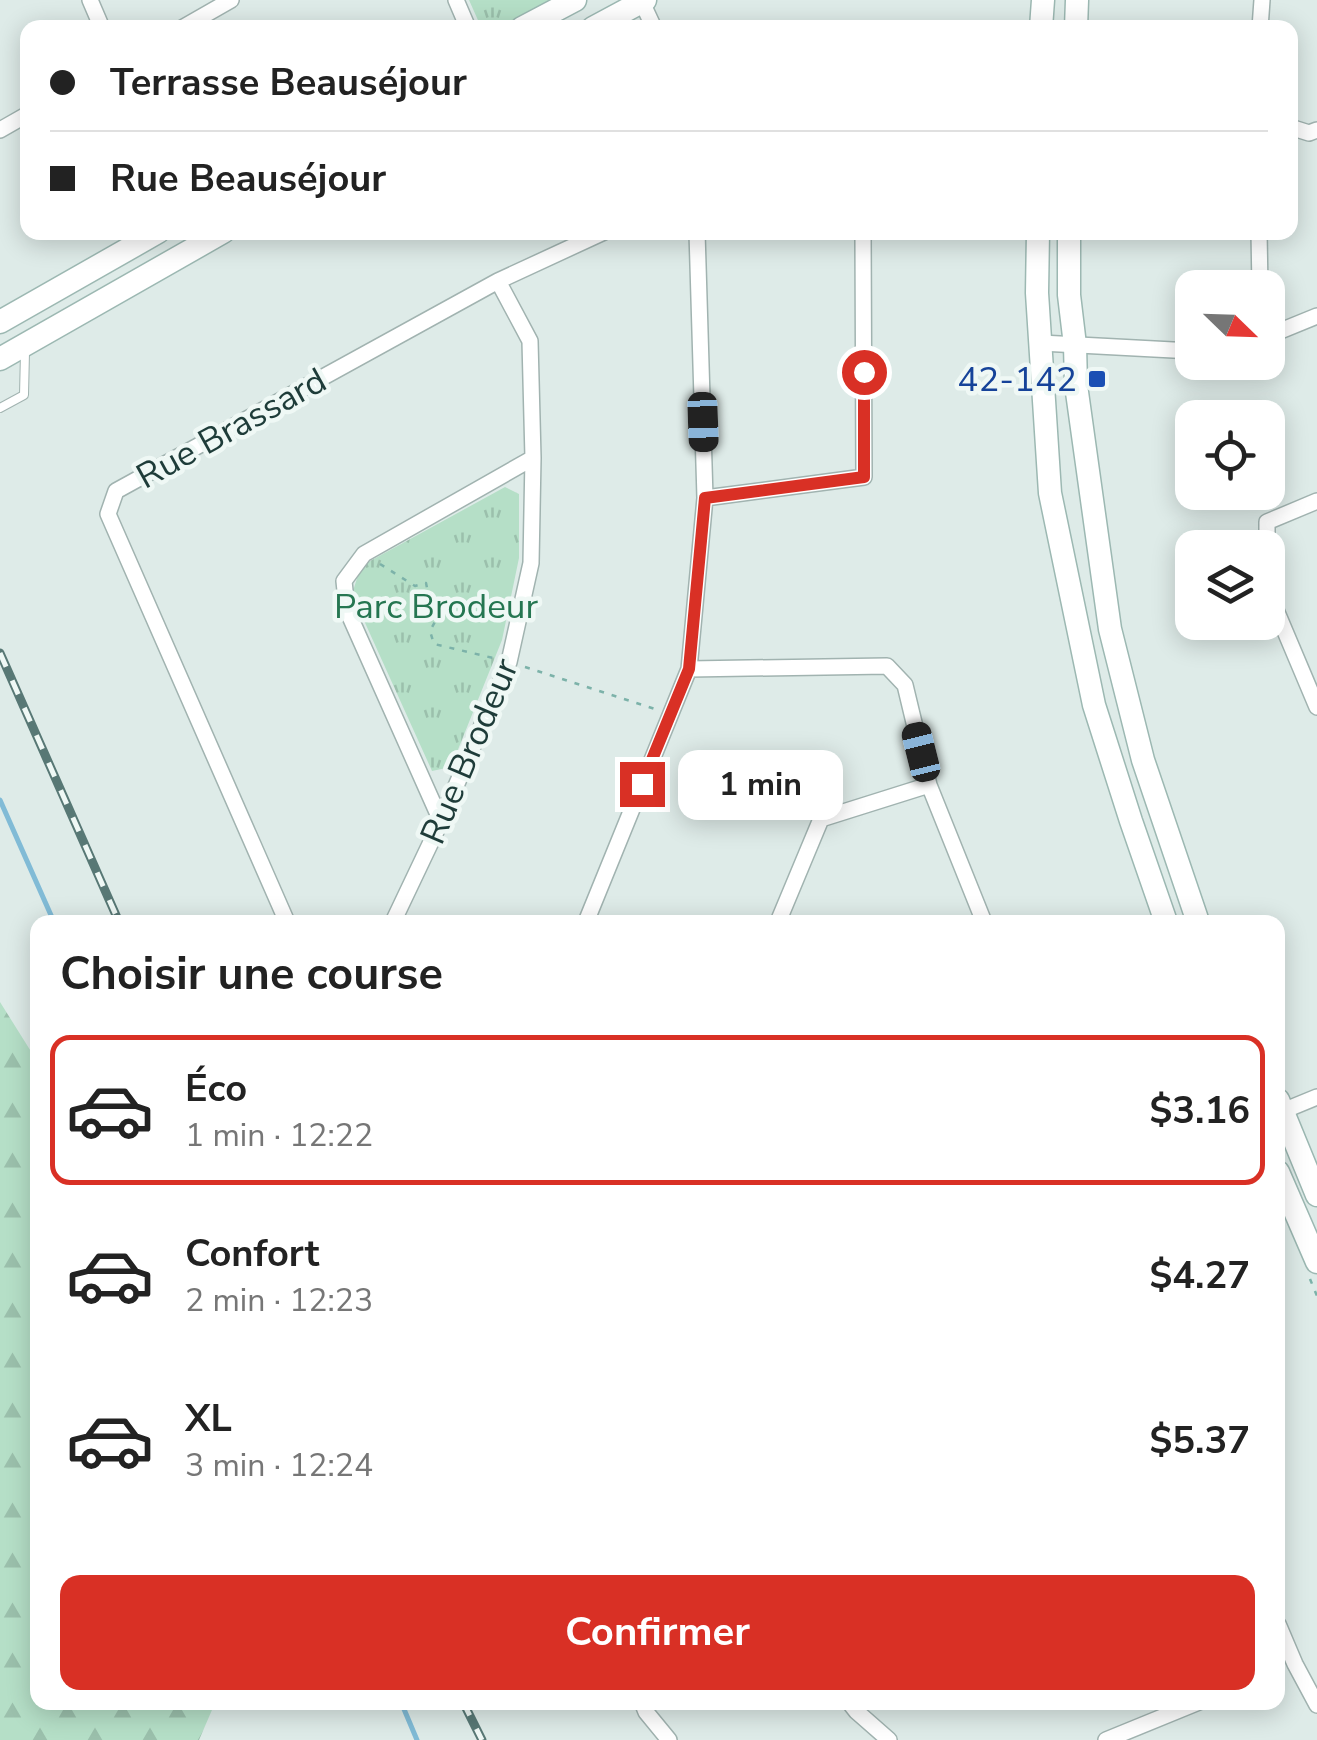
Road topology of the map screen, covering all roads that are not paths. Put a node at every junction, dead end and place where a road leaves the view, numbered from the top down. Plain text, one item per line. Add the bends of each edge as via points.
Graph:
1 (231, 0) edge
2 (575, 0) edge
3 (643, 1) edge
4 (196, 20) edge
5 (537, 20) edge
6 (609, 20) edge
7 (144, 240) edge
8 (209, 240) edge
9 (587, 240) edge
10 (698, 240) edge
11 (863, 240) edge
12 (1038, 240) edge
13 (1069, 240) edge
14 (1259, 240) edge
15 (1260, 270) edge
16 (498, 281) junction
17 (28, 306) junction
18 (1317, 316) edge
19 (0, 322) edge
20 (1285, 329) edge
21 (34, 339) junction
22 (1041, 343) junction
23 (1074, 345) junction
24 (1175, 349) edge
25 (0, 359) edge
26 (0, 408) edge
27 (532, 458) junction
28 (705, 498) junction
29 (1317, 501) edge
30 (1268, 530) edge
31 (1285, 632) edge
32 (689, 669) junction
33 (1317, 708) edge
34 (930, 785) junction
35 (441, 820) junction
36 (285, 915) edge
37 (396, 915) edge
38 (589, 915) edge
39 (781, 915) edge
40 (981, 915) edge
41 (1164, 915) edge
42 (1195, 915) edge
43 (1317, 1096) edge
44 (1285, 1106) edge
45 (1285, 1122) edge
46 (1285, 1188) edge
47 (1317, 1195) edge
48 (1317, 1262) edge
49 (1285, 1642) edge
50 (1294, 1664) junction
51 (1285, 1667) edge
52 (1317, 1705) edge
53 (645, 1710) edge
54 (855, 1710) edge
55 (1179, 1710) edge
56 (669, 1740) edge
57 (889, 1740) edge
58 (1106, 1740) edge

1 - 4 street
2 - 5 main road
3 - 6 main road
7 - 17 main road
8 - 21 main road
9 - 16 street, Rue Brassard
10 - 28 street
11 - 28 street via 864,477
12 - 22 main road
13 - 23 main road
14 - 15 street
16 - 27 street, Rue Brodeur via 530,341
16 - 36 street, Rue Brassard via 116,491 108,514
17 - 19 main road
17 - 21 main road
18 - 20 street
21 - 25 main road
21 - 26 lane via 24,395
22 - 23 street
22 - 41 main road via 1050,492 1094,704
23 - 24 street
23 - 42 main road via 1110,629 1143,760
27 - 35 street, Rue Brodeur via 531,563 510,662
27 - 35 street via 364,554 344,580 347,610
28 - 32 street
29 - 30 street via 1268,522
31 - 33 street
32 - 34 street via 887,666 905,685
32 - 38 street
34 - 39 street via 821,819
34 - 40 street
35 - 37 street, Rue Brodeur
43 - 44 street
45 - 47 main road
46 - 48 main road
49 - 50 street
50 - 51 street
50 - 52 street
53 - 56 street
54 - 57 street
55 - 58 street

